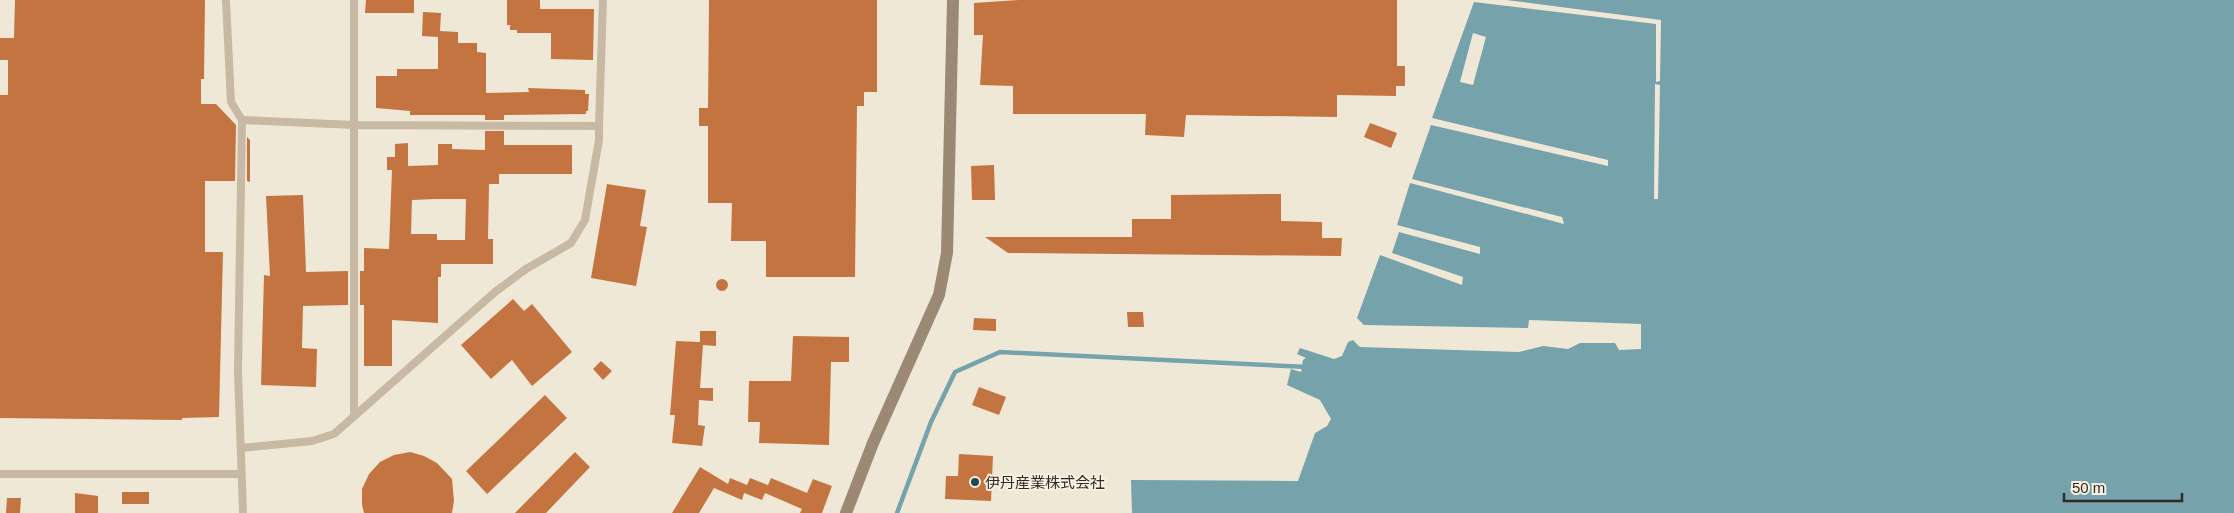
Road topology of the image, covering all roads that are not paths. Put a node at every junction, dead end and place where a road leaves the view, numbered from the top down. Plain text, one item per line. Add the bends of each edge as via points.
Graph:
1 (226, 0) edge
2 (354, 0) edge
3 (603, 0) edge
4 (953, 0) edge
5 (242, 120) junction
6 (354, 125) junction
7 (599, 126) junction
8 (354, 416) junction
9 (241, 448) junction
10 (0, 474) edge
11 (242, 474) junction
12 (243, 513) edge
13 (846, 513) edge

1 - 5 lane via 231,102
2 - 6 lane
3 - 7 lane
4 - 13 street via 947,253 939,295 873,443
5 - 6 lane
5 - 9 lane via 238,371
6 - 7 lane
6 - 8 lane
7 - 8 lane via 585,220 571,243 526,269 495,292
8 - 9 lane via 334,434 312,441
9 - 11 lane
10 - 11 lane
11 - 12 lane

